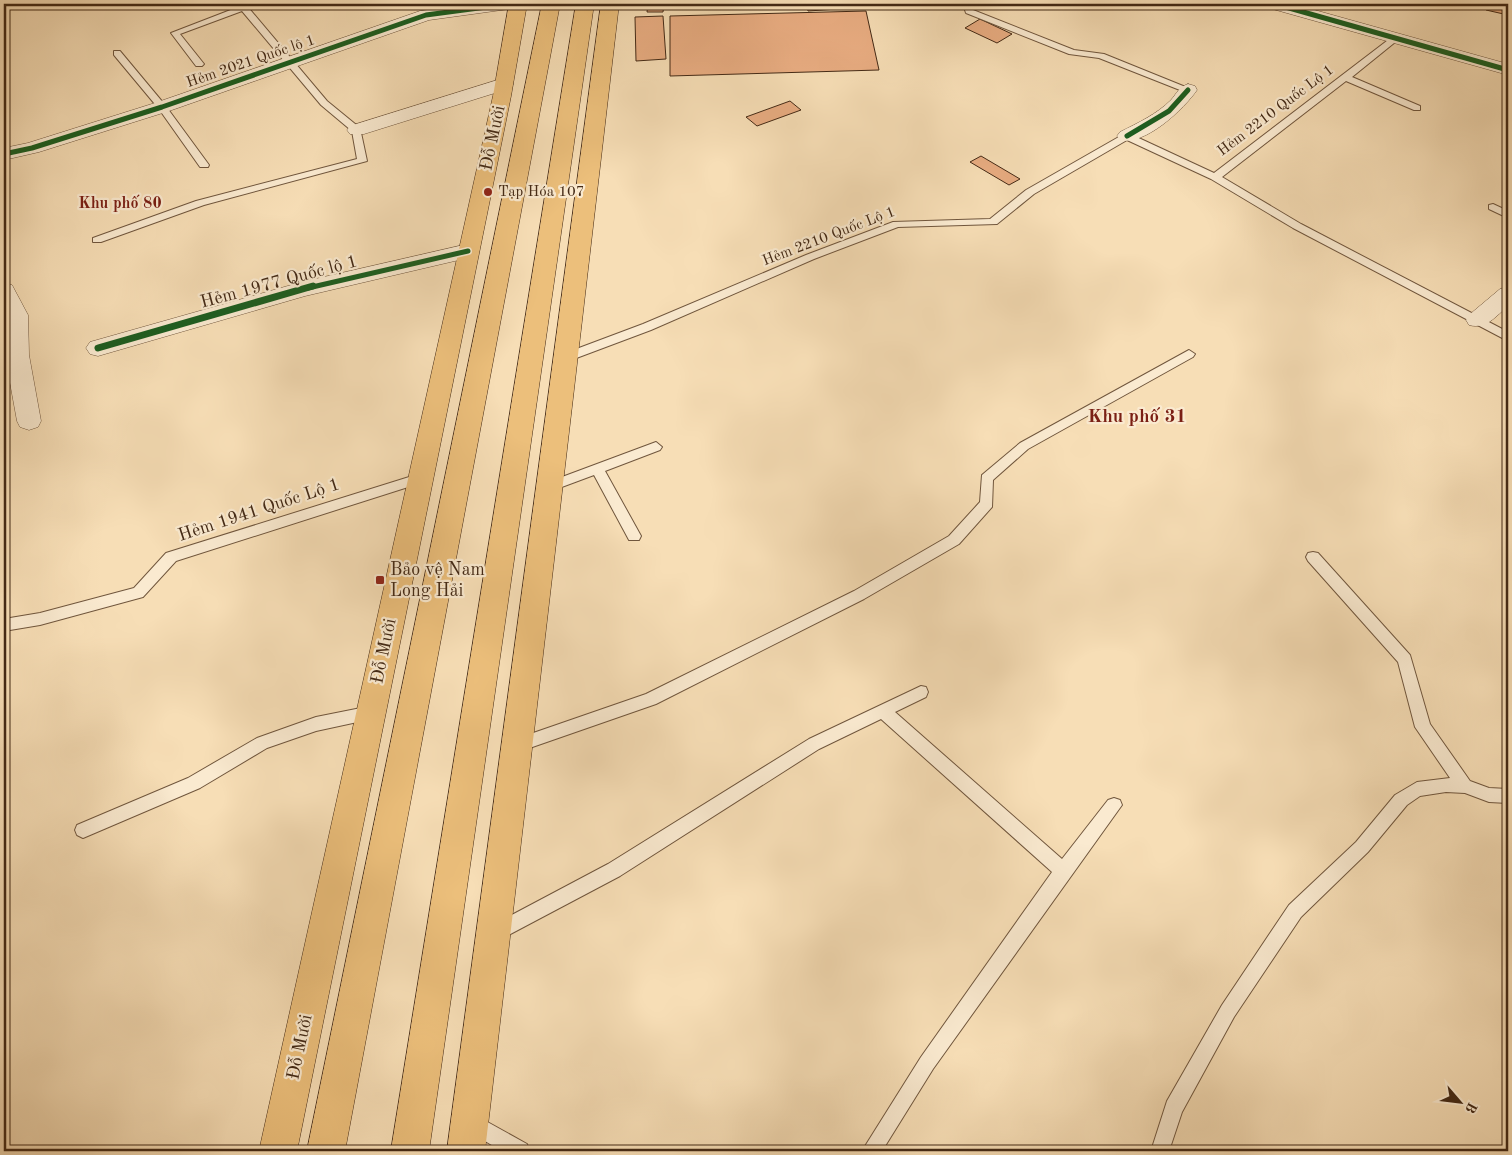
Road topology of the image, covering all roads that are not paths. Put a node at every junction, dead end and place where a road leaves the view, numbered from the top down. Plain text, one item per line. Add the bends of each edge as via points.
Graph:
1 (509, 4) edge
2 (518, 4) edge
3 (551, 4) edge
4 (584, 4) edge
5 (610, 4) edge
6 (968, 4) edge
7 (1275, 4) edge
8 (248, 6) edge
9 (1395, 40) junction
10 (117, 53) dead end
11 (200, 64) dead end
12 (290, 64) junction
13 (1508, 70) edge
14 (1345, 77) junction
15 (504, 84) junction
16 (1188, 90) joint
17 (162, 107) junction
18 (1417, 108) dead end
19 (357, 130) junction
20 (1128, 136) junction
21 (4, 154) edge
22 (204, 165) dead end
23 (1215, 177) junction
24 (1493, 207) dead end
25 (1508, 216) edge
26 (97, 240) dead end
27 (468, 251) junction
28 (4, 290) edge
29 (1508, 294) edge
30 (1477, 320) junction
31 (1508, 337) edge
32 (98, 348) dead end
33 (1189, 354) dead end
34 (567, 357) junction
35 (28, 421) dead end
36 (656, 447) dead end
37 (597, 469) junction
38 (422, 478) junction
39 (551, 486) junction
40 (634, 536) dead end
41 (1313, 557) dead end
42 (4, 625) edge
43 (921, 692) dead end
44 (882, 710) junction
45 (371, 714) junction
46 (518, 745) junction
47 (1465, 786) junction
48 (1508, 796) edge
49 (1114, 805) dead end
50 (83, 830) dead end
51 (1063, 871) junction
52 (494, 933) junction
53 (470, 1121) junction
54 (278, 1151) edge
55 (326, 1151) edge
56 (410, 1151) edge
57 (466, 1151) edge
58 (520, 1151) edge
59 (871, 1151) edge
60 (1160, 1151) edge

1 - 12 street, Hẻm 2021 Quốc lộ 1 via 426,15
2 - 15 highway, Đỗ Mười
3 - 55 highway, Đỗ Mười
4 - 56 highway
5 - 34 highway
6 - 16 lane via 969,11 1072,52 1101,56
7 - 9 street
8 - 11 lane via 175,33
8 - 12 lane
9 - 13 street
9 - 14 lane, Hẻm 2210 Quốc Lộ 1
10 - 17 lane
12 - 17 street, Hẻm 2021 Quốc lộ 1
12 - 19 lane via 324,103
14 - 18 lane
14 - 23 lane, Hẻm 2210 Quốc Lộ 1
15 - 19 street
15 - 27 highway, Đỗ Mười
16 - 20 street via 1179,104
17 - 21 street, Hẻm 2021 Quốc lộ 1
17 - 22 lane
19 - 26 lane via 362,161 200,202
20 - 23 lane, Hẻm 2210 Quốc Lộ 1
20 - 34 lane, Hẻm 2210 Quốc Lộ 1 via 1030,192 992,222 898,224
23 - 30 lane via 1297,226
24 - 25 lane
27 - 32 street, Hẻm 1977 Quốc lộ 1 via 302,289
27 - 38 highway, Đỗ Mười
28 - 35 street via 16,316 17,355
29 - 30 street
30 - 31 lane
33 - 46 lane via 1024,446 987,478 987,503 954,540 859,595 651,699
34 - 39 highway
36 - 37 lane
37 - 39 lane
37 - 40 lane
38 - 42 lane, Hẻm 1941 Quốc Lộ 1 via 171,557 138,593 40,619
38 - 45 highway, Đỗ Mười
39 - 46 highway
41 - 47 lane via 1405,659 1423,727
43 - 44 lane
44 - 51 lane
44 - 52 lane via 814,744 614,870
45 - 50 lane via 316,724 262,742 194,783
45 - 54 highway, Đỗ Mười
46 - 52 highway
47 - 48 lane via 1489,795
47 - 60 lane via 1417,789 1400,800 1362,847 1295,911 1228,1011 1174,1108
49 - 51 lane
51 - 59 lane via 927,1063
52 - 53 highway
53 - 57 highway
53 - 58 lane

